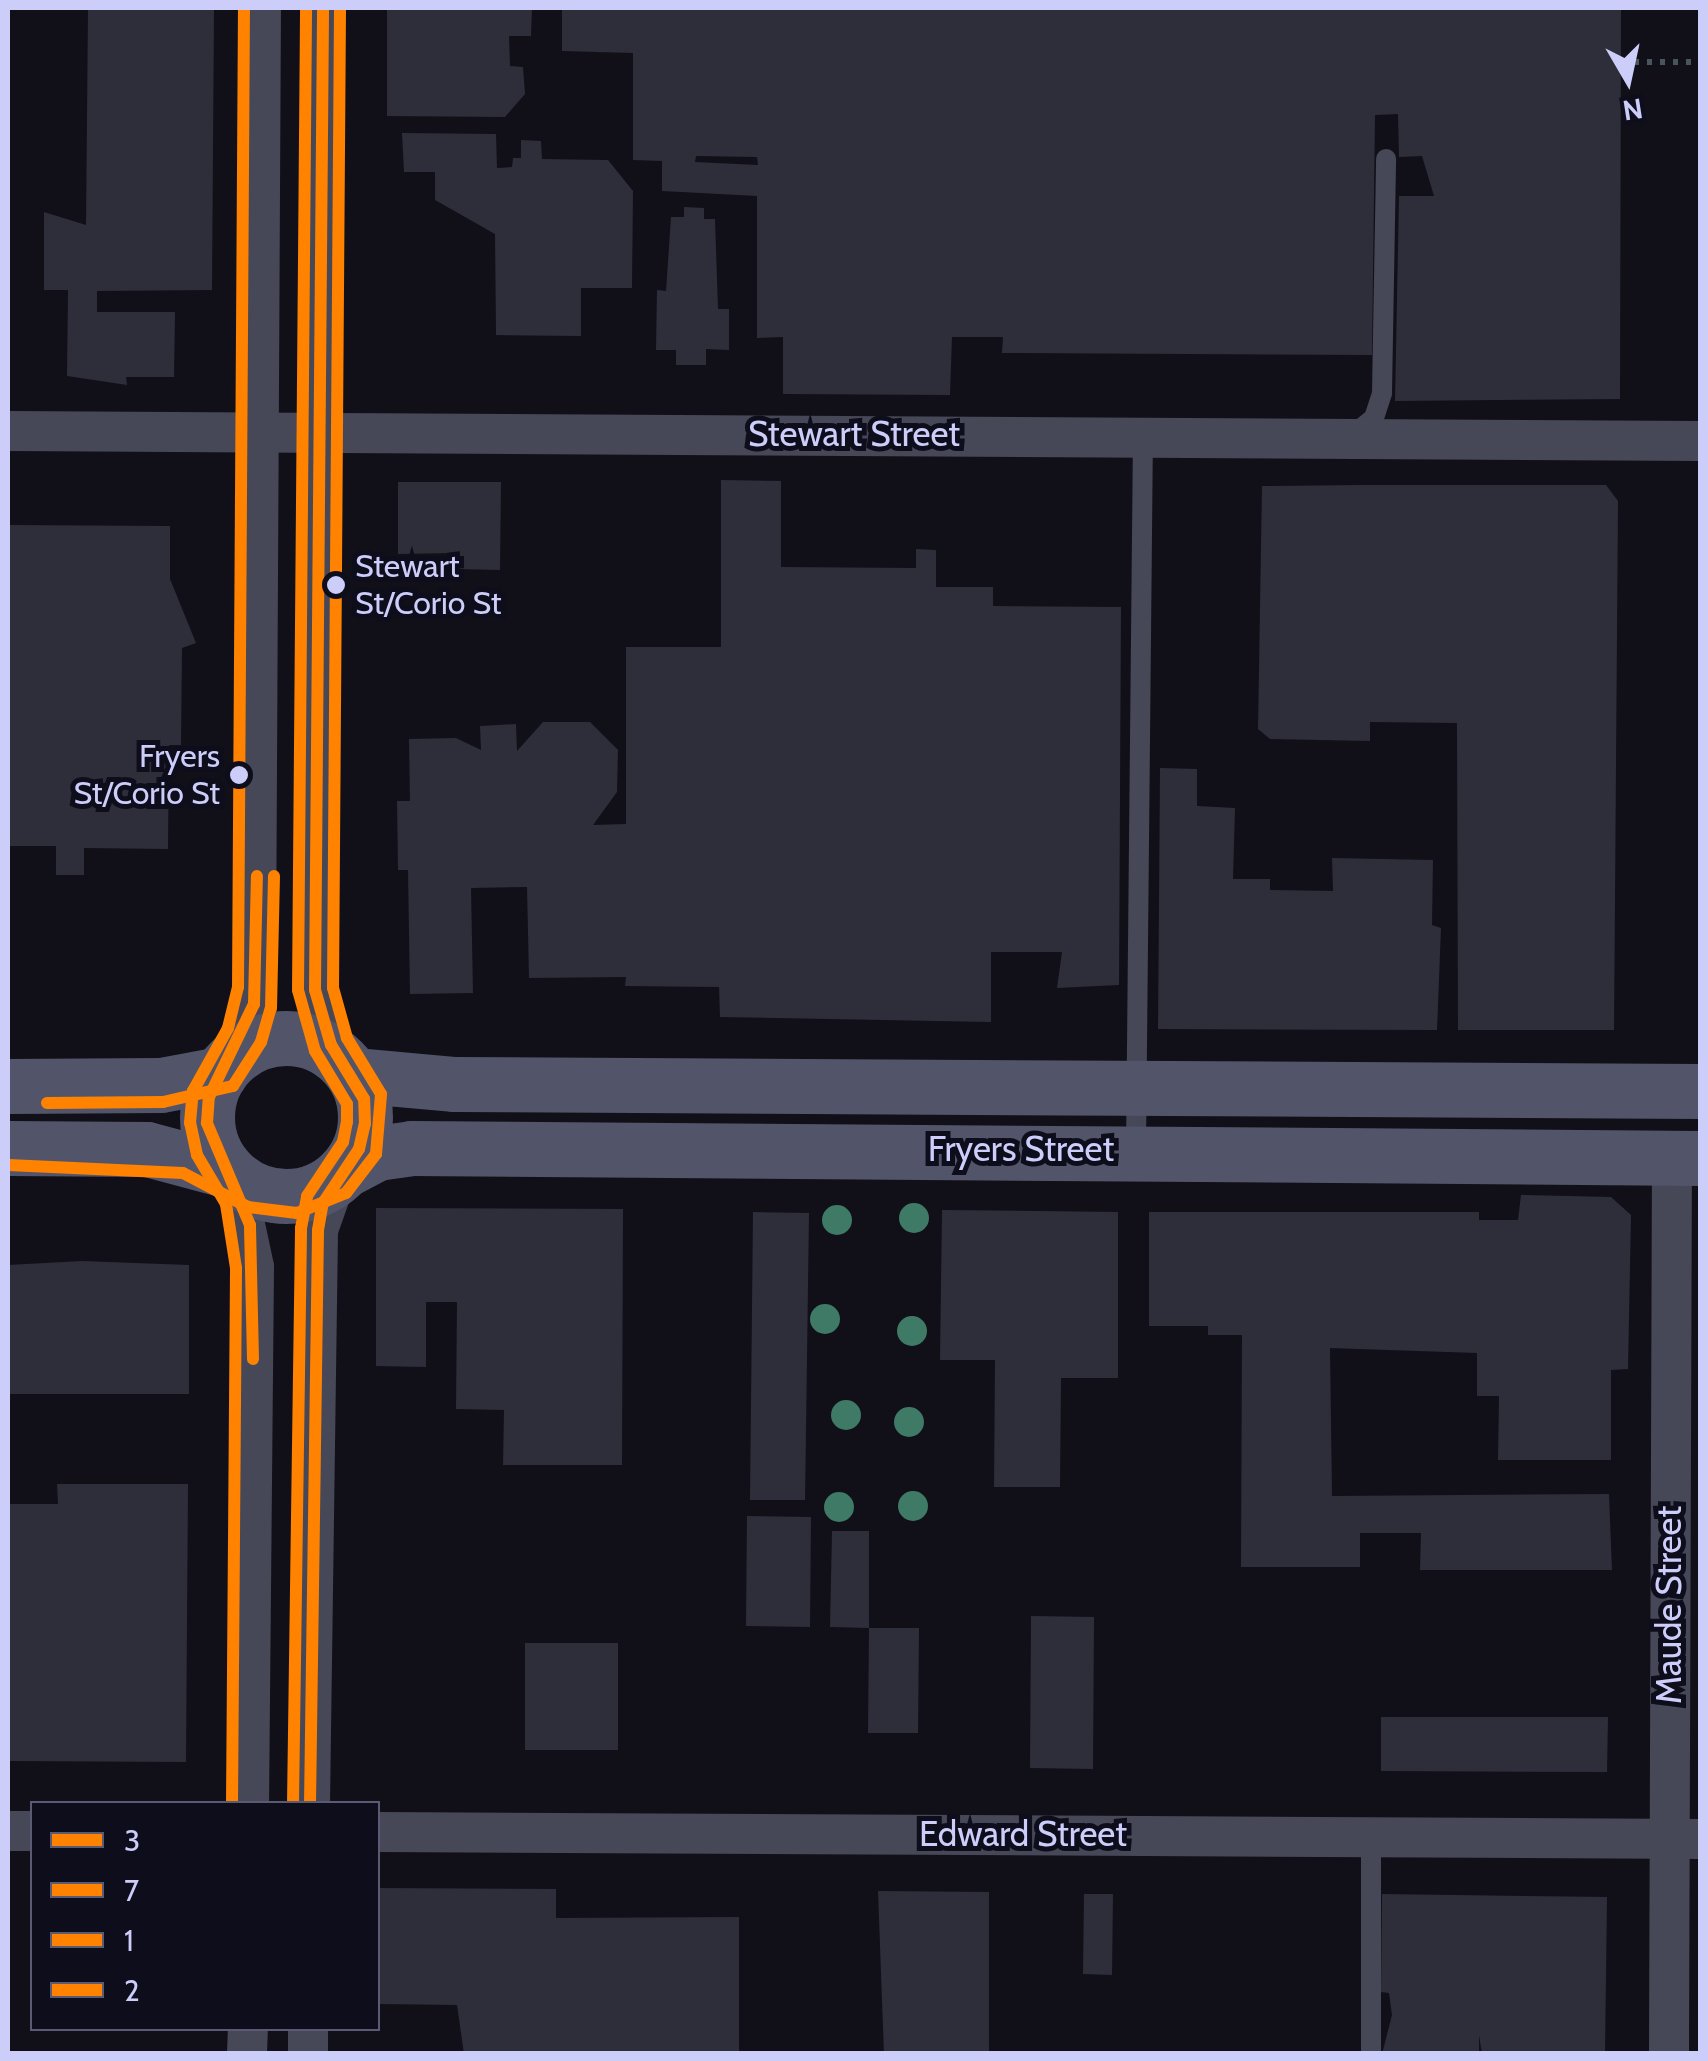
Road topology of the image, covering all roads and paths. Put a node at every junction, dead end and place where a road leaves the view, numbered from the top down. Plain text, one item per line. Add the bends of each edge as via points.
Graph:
1 (261, 8) edge
2 (324, 8) edge
3 (1621, 62) dead end
4 (1700, 62) edge
5 (1386, 159) dead end
6 (8, 431) edge
7 (262, 432) junction
8 (318, 433) junction
9 (1142, 434) junction
10 (1353, 435) junction
11 (1700, 440) edge
12 (346, 1066) junction
13 (225, 1068) junction
14 (8, 1086) edge
15 (1137, 1086) junction
16 (1700, 1091) edge
17 (1700, 1101) edge
18 (8, 1148) edge
19 (1136, 1150) junction
20 (1686, 1157) edge
21 (231, 1174) junction
22 (341, 1174) junction
23 (249, 1801) edge
24 (310, 1801) edge
25 (380, 1832) edge
26 (1371, 1837) junction
27 (1684, 1839) edge
28 (1372, 2054) edge
29 (1669, 2054) edge

1 - 7 street
2 - 8 street
3 - 4 path
5 - 10 lane via 1382,393 1374,418
6 - 7 street, Stewart Street
7 - 8 street, Stewart Street
7 - 13 street via 254,990 245,1034
8 - 9 street, Stewart Street
8 - 12 street via 315,990
9 - 10 street, Stewart Street
9 - 15 lane
10 - 11 street, Stewart Street
12 - 13 street via 312,1042 283,1038 254,1044
12 - 15 street, Fryers Street via 453,1084
12 - 22 street via 365,1124
13 - 14 street via 161,1085
13 - 21 street via 207,1123
15 - 16 street, Fryers Street
15 - 19 lane
17 - 20 street
18 - 21 street via 147,1150
19 - 20 street, Fryers Street
19 - 22 street, Fryers Street via 412,1148 377,1153
20 - 27 street, Maude Street
21 - 22 street via 254,1190 296,1196
21 - 23 street via 254,1267
22 - 24 street via 318,1230
25 - 26 street, Edward Street
26 - 27 street, Edward Street
26 - 28 lane
27 - 29 street, Maude Street

